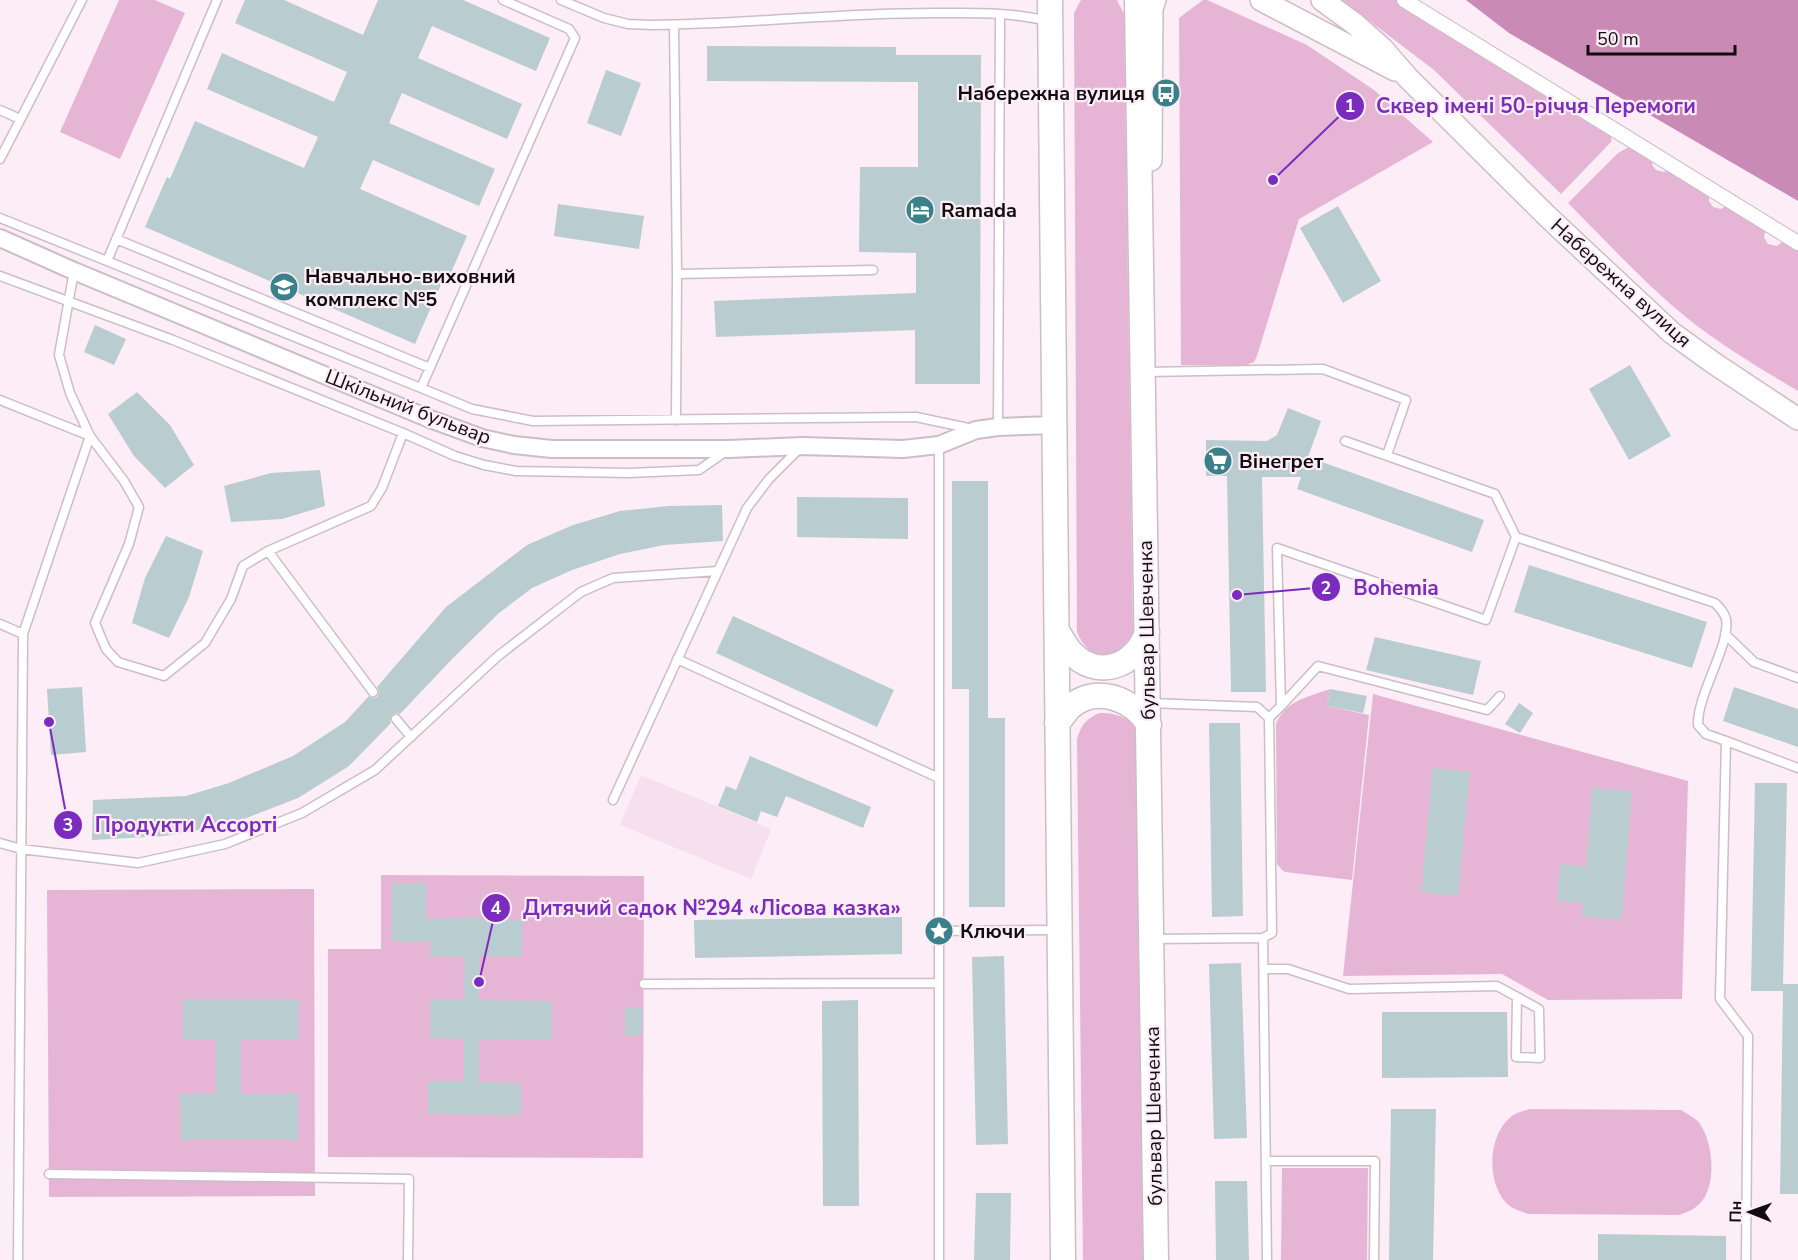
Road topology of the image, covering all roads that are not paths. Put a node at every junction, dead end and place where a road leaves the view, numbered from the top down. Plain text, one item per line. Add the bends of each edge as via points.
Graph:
1 (82, 0) edge
2 (217, 0) edge
3 (503, 0) edge
4 (561, 0) edge
5 (1137, 0) edge
6 (1155, 0) edge
7 (1261, 0) edge
8 (1322, 0) edge
9 (1404, 0) edge
10 (1049, 8) edge
11 (1000, 14) junction
12 (674, 24) junction
13 (1408, 78) junction
14 (0, 110) edge
15 (20, 119) junction
16 (0, 159) edge
17 (0, 218) edge
18 (1140, 228) junction
19 (0, 238) edge
20 (116, 239) junction
21 (1798, 243) edge
22 (107, 261) junction
23 (873, 270) dead end
24 (75, 271) junction
25 (678, 274) junction
26 (0, 276) edge
27 (68, 300) junction
28 (430, 368) junction
29 (1142, 372) junction
30 (421, 388) junction
31 (0, 400) edge
32 (1798, 418) edge
33 (676, 420) junction
34 (1055, 425) junction
35 (998, 427) junction
36 (976, 430) junction
37 (403, 433) junction
38 (90, 436) junction
39 (1345, 441) dead end
40 (939, 445) junction
41 (802, 446) junction
42 (729, 449) junction
43 (1387, 455) junction
44 (1516, 537) junction
45 (268, 551) junction
46 (718, 571) junction
47 (0, 624) edge
48 (1057, 631) junction
49 (1147, 632) junction
50 (23, 634) junction
51 (1725, 634) junction
52 (677, 658) junction
53 (1798, 678) edge
54 (373, 692) dead end
55 (1500, 696) dead end
56 (1281, 706) junction
57 (1148, 714) junction
58 (1269, 718) junction
59 (396, 719) dead end
60 (1057, 723) junction
61 (411, 737) junction
62 (1726, 741) junction
63 (1798, 768) edge
64 (939, 778) junction
65 (613, 800) dead end
66 (0, 843) edge
67 (21, 849) junction
68 (1060, 930) junction
69 (939, 931) junction
70 (1263, 938) junction
71 (1151, 939) junction
72 (1263, 969) junction
73 (939, 983) junction
74 (644, 984) dead end
75 (1517, 997) junction
76 (1267, 1161) junction
77 (49, 1174) dead end
78 (18, 1260) edge
79 (408, 1260) edge
80 (939, 1260) edge
81 (1062, 1260) edge
82 (1156, 1260) edge
83 (1267, 1260) edge
84 (1374, 1260) edge
85 (1746, 1260) edge

1 - 15 lane
2 - 20 lane
3 - 28 lane via 569,29 575,38
4 - 12 lane via 628,24
5 - 18 main road, бульвар Шевченка
6 - 18 street via 1151,196
7 - 13 street, Набережна вулиця
8 - 13 street, Набережна вулиця via 1372,38
9 - 21 street
10 - 11 lane via 1028,16
10 - 34 main road
11 - 12 lane via 904,13
11 - 35 lane
12 - 25 lane
13 - 32 street, Набережна вулиця via 1672,333
14 - 15 lane
15 - 16 lane
17 - 22 lane
18 - 29 main road, бульвар Шевченка
19 - 24 street, Шкільний бульвар
20 - 22 lane
20 - 28 lane
22 - 30 lane
23 - 25 lane
24 - 27 lane
24 - 42 street, Шкільний бульвар via 482,438 552,449
25 - 33 lane
26 - 27 lane
27 - 37 lane
27 - 38 lane via 59,355 70,393
28 - 30 lane
29 - 43 lane via 1323,369 1406,400
29 - 49 main road, бульвар Шевченка
30 - 33 lane via 472,409 532,421
31 - 38 lane
33 - 36 lane via 916,417
34 - 35 street, Шкільний бульвар
34 - 48 main road
35 - 36 street, Шкільний бульвар
36 - 40 street, Шкільний бульвар
37 - 42 lane via 455,456 516,471 699,470
37 - 45 lane via 371,506
38 - 45 lane via 140,507 129,544 95,623 106,649 118,662 164,676 205,643 231,599 243,566
38 - 50 lane
39 - 43 lane
40 - 41 street, Шкільний бульвар via 903,449
40 - 64 lane
41 - 42 street, Шкільний бульвар
41 - 46 lane via 747,508
43 - 44 lane via 1495,494
44 - 51 lane via 1715,603 1726,620
44 - 56 lane via 1486,620 1277,548
45 - 54 lane
46 - 52 lane
46 - 61 lane via 613,578 581,592 498,656
47 - 50 lane
48 - 49 main road via 1082,661 1104,667 1129,660 1143,644
48 - 60 main road
49 - 57 main road, бульвар Шевченка
50 - 67 lane
51 - 53 lane via 1754,662
51 - 62 lane via 1698,725 1706,734
52 - 64 lane
52 - 65 lane
55 - 56 lane via 1487,710 1318,666
56 - 58 lane
57 - 58 lane via 1257,707
57 - 60 main road via 1104,695 1080,701
57 - 71 main road, бульвар Шевченка
58 - 70 lane via 1272,933
59 - 61 lane
60 - 68 main road
61 - 67 lane via 375,770 308,810 225,844 138,863
62 - 63 lane
62 - 85 lane via 1720,999 1748,1036
64 - 69 lane
66 - 67 lane
67 - 78 lane
68 - 69 lane
68 - 81 main road
69 - 73 lane
70 - 71 lane
70 - 72 lane
71 - 82 main road, бульвар Шевченка
72 - 75 lane via 1288,969 1348,989 1497,986
72 - 76 lane
73 - 74 lane
73 - 80 lane
75 - 75 lane via 1539,1008 1540,1058 1516,1057
76 - 83 lane
76 - 84 lane via 1375,1161
77 - 79 lane via 409,1179

